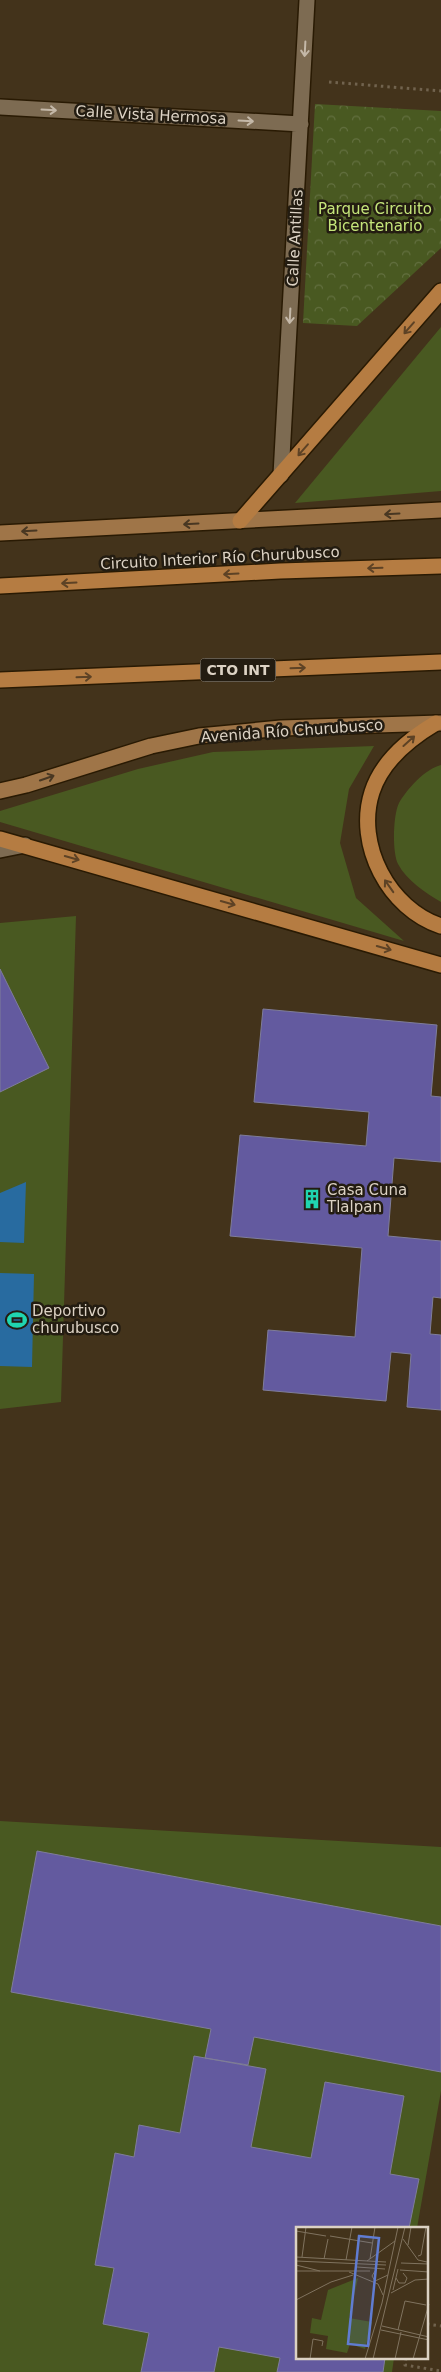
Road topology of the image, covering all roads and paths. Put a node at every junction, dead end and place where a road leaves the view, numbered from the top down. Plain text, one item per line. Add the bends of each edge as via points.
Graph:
1 (308, 0) edge
2 (304, 80) junction
3 (441, 91) edge
4 (0, 107) edge
5 (301, 124) junction
6 (441, 291) edge
7 (281, 476) junction
8 (441, 510) edge
9 (240, 521) junction
10 (0, 533) edge
11 (441, 566) edge
12 (0, 586) edge
13 (441, 662) edge
14 (0, 680) edge
15 (438, 723) edge
16 (0, 791) edge
17 (0, 839) edge
18 (25, 845) junction
19 (0, 850) edge
20 (441, 926) edge
21 (441, 965) edge
22 (428, 2324) edge
23 (441, 2326) edge
24 (406, 2360) edge
25 (441, 2371) edge

1 -> 2 street, Calle Antillas
2 - 3 path
2 - 5 street, Calle Antillas
4 -> 5 street, Calle Vista Hermosa
5 -> 7 street, Calle Antillas
6 -> 7 highway
7 - 9 highway
8 -> 9 main road
9 -> 10 main road
11 -> 12 highway, Circuito Interior Río Churubusco
14 -> 13 highway, CTO INT
16 -> 15 main road, Avenida Río Churubusco via 151,746 199,736 281,728
20 -> 15 highway via 415,912 392,891 373,855 368,832 372,792 383,770 415,736
17 - 18 highway
18 - 19 street
18 -> 21 highway
22 - 23 path
24 - 25 path via 405,2365

